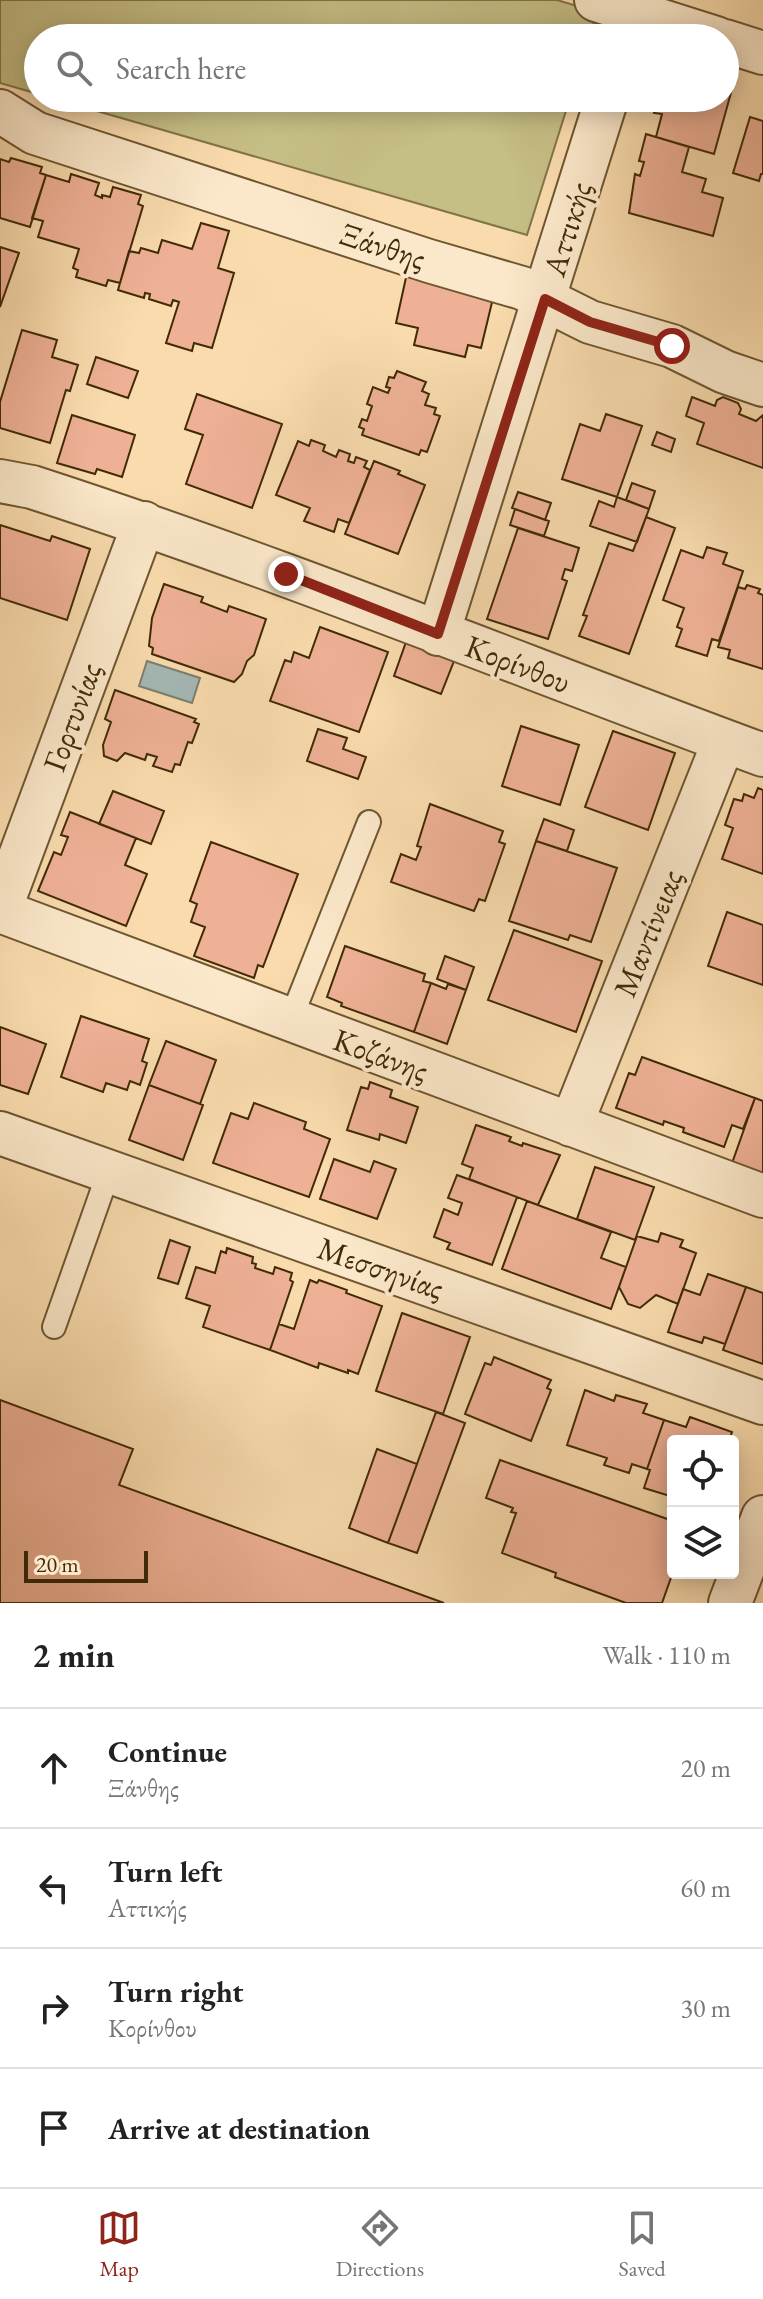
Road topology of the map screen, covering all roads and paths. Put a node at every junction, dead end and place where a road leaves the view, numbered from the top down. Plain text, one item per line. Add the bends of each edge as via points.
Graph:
1 (623, 12) edge
2 (666, 24) edge
3 (739, 45) edge
4 (763, 53) edge
5 (0, 111) edge
6 (603, 112) edge
7 (545, 299) junction
8 (763, 385) edge
9 (0, 481) edge
10 (144, 523) junction
11 (438, 634) junction
12 (724, 741) junction
13 (763, 755) edge
14 (369, 822) dead end
15 (0, 910) edge
16 (290, 1021) junction
17 (571, 1125) junction
18 (0, 1133) edge
19 (109, 1171) junction
20 (763, 1196) edge
21 (54, 1327) dead end
22 (763, 1403) edge
23 (763, 1517) edge
24 (730, 1603) edge

1 - 2 street
3 - 4 street
5 - 7 street, Ξάνθης via 35,133
6 - 7 street, Αττικής
7 - 8 street, Ξάνθης via 590,322 672,346
7 - 11 street, Αττικής
9 - 10 street, Κορίνθου
10 - 11 street, Κορίνθου
10 - 15 street, Γορτυνίας
11 - 12 street, Κορίνθου
12 - 13 street, Κορίνθου
12 - 17 street, Μαντίνειας
14 - 16 lane
15 - 16 street, Κοζάνης
16 - 17 street, Κοζάνης
17 - 20 street, Κοζάνης
18 - 19 street, Μεσσηνίας
19 - 21 lane
19 - 22 street, Μεσσηνίας
23 - 24 street

